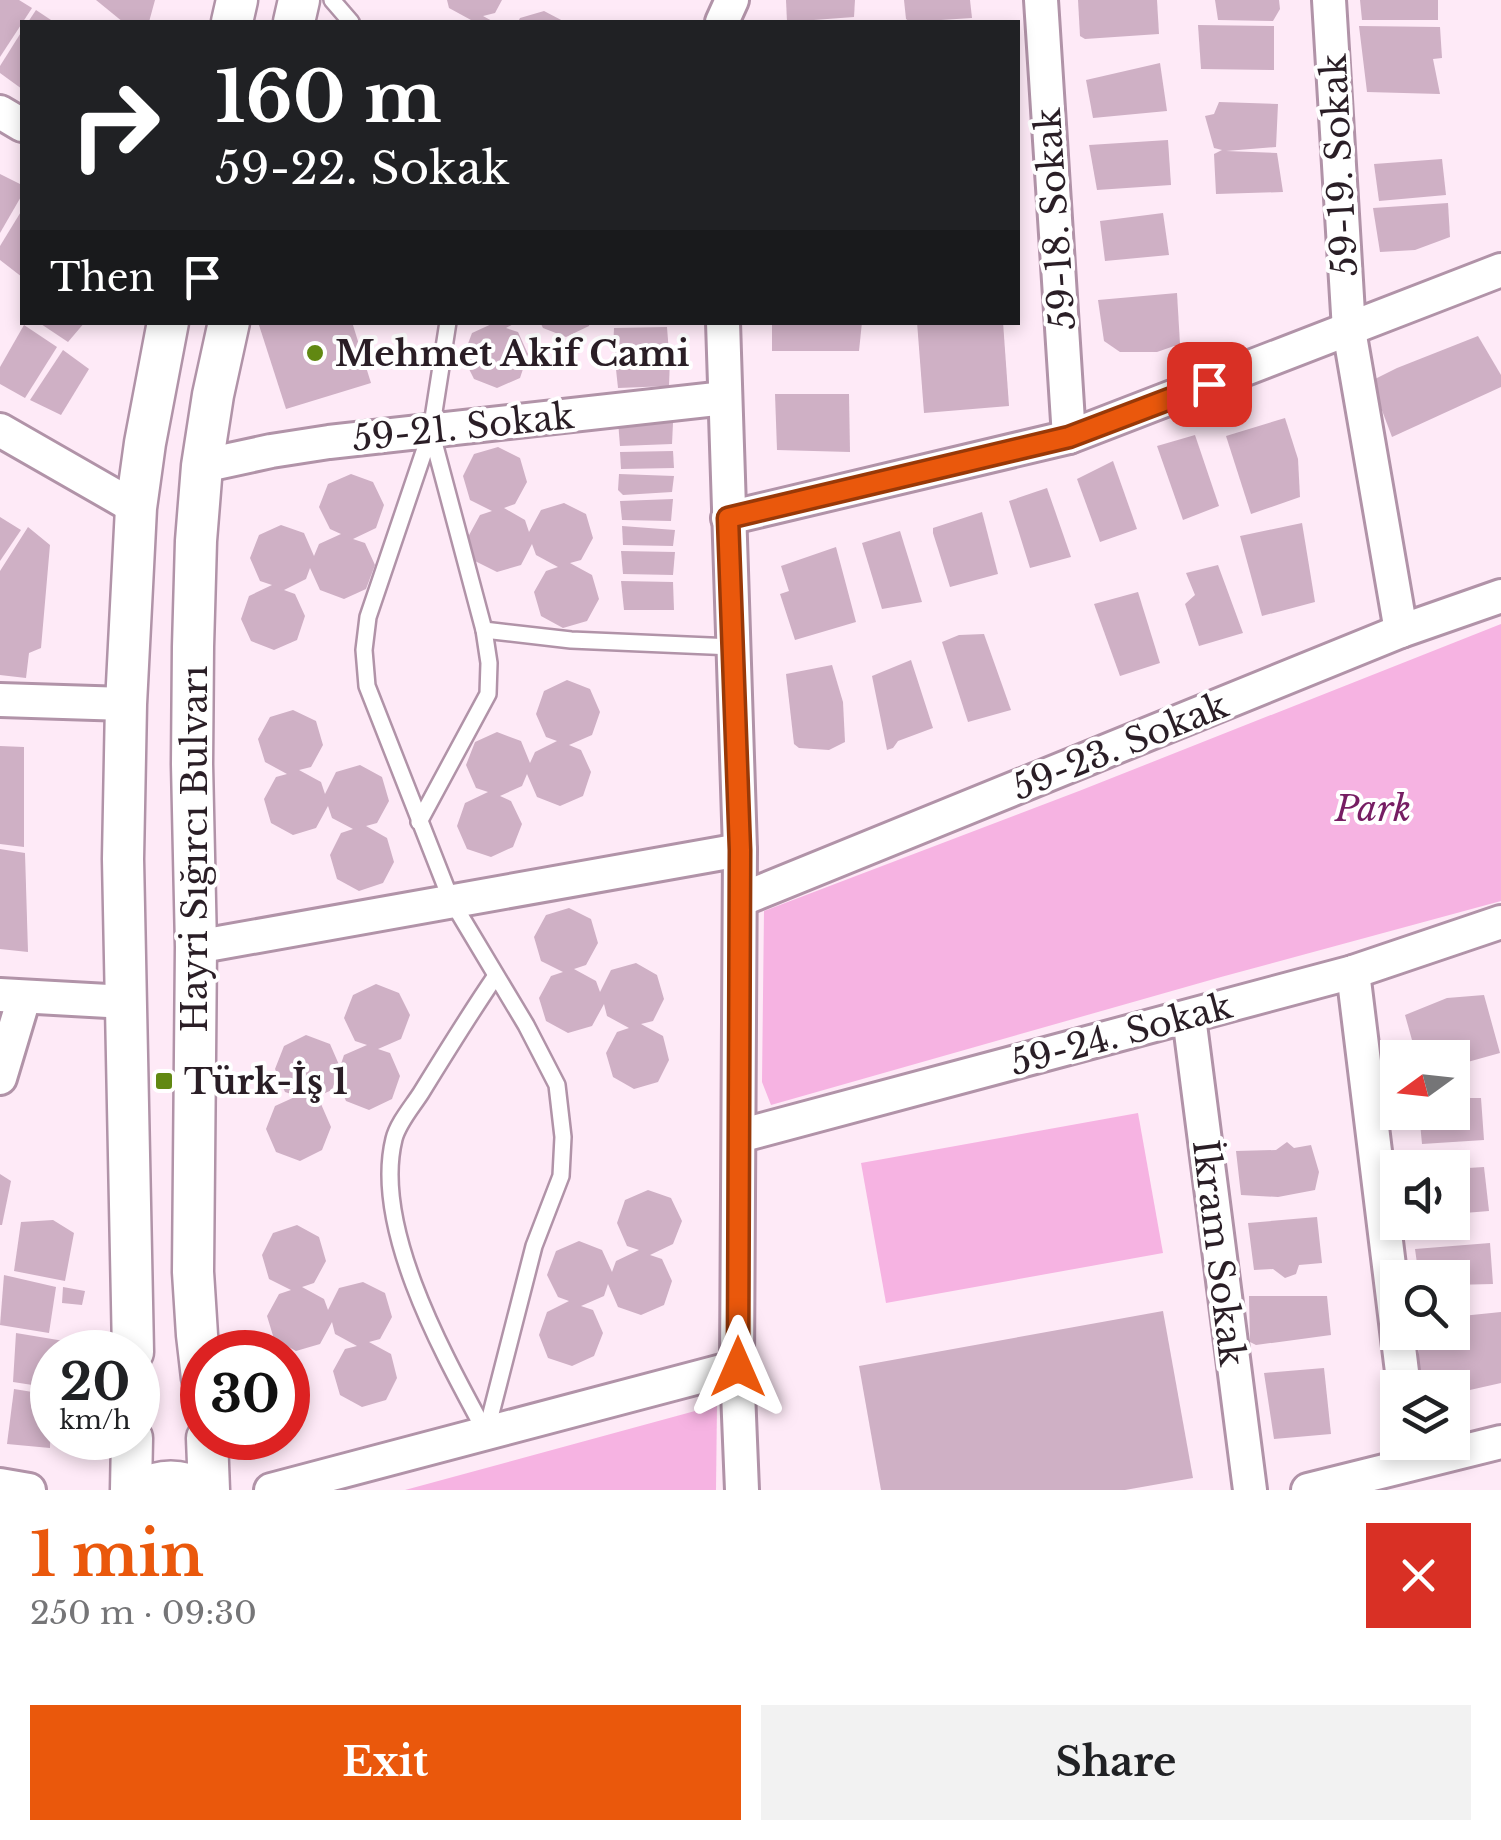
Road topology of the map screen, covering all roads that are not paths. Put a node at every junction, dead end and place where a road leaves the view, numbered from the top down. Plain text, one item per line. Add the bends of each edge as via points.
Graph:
1 (332, 0) edge
2 (1041, 0) edge
3 (1330, 0) edge
4 (348, 20) edge
5 (1501, 270) edge
6 (167, 325) edge
7 (228, 325) edge
8 (448, 325) edge
9 (723, 325) edge
10 (1349, 330) junction
11 (725, 398) junction
12 (0, 430) edge
13 (432, 431) junction
14 (1069, 437) junction
15 (202, 466) junction
16 (136, 508) junction
17 (728, 518) junction
18 (1501, 596) edge
19 (484, 630) junction
20 (1401, 632) junction
21 (732, 648) junction
22 (0, 700) edge
23 (126, 704) junction
24 (419, 822) junction
25 (740, 850) junction
26 (451, 900) junction
27 (740, 900) junction
28 (1501, 922) edge
29 (196, 947) junction
30 (1353, 972) junction
31 (496, 977) junction
32 (12, 996) edge
33 (126, 1002) junction
34 (1189, 1017) junction
35 (0, 1078) edge
36 (739, 1136) junction
37 (133, 1330) edge
38 (197, 1330) edge
39 (738, 1367) junction
40 (1402, 1370) edge
41 (486, 1433) junction
42 (1501, 1442) edge
43 (1470, 1446) edge
44 (132, 1460) edge
45 (206, 1460) edge
46 (1392, 1460) edge
47 (0, 1485) edge
48 (29, 1490) edge
49 (131, 1490) edge
50 (141, 1490) edge
51 (205, 1490) edge
52 (271, 1490) edge
53 (742, 1490) edge
54 (1250, 1490) edge
55 (1308, 1490) edge

1 - 4 lane
2 - 14 street, 59-18. Sokak
3 - 10 street, 59-19. Sokak
5 - 10 street
6 - 16 street, Hayri Sığırcı Bulvarı
7 - 15 street, Hayri Sığırcı Bulvarı
8 - 13 lane
9 - 11 street
10 - 14 street
10 - 20 street, 59-19. Sokak
11 - 13 street, 59-21. Sokak
11 - 17 street
12 - 16 street
13 - 15 street, 59-21. Sokak
13 - 19 lane
13 - 24 lane via 368,617 364,650 367,686
14 - 17 street
15 - 29 street, Hayri Sığırcı Bulvarı via 193,646
16 - 23 street, Hayri Sığırcı Bulvarı
17 - 21 street
18 - 20 street, 59-23. Sokak
19 - 21 lane
19 - 24 lane via 488,694
20 - 27 street, 59-23. Sokak
21 - 25 street
22 - 23 street
23 - 33 street, Hayri Sığırcı Bulvarı
24 - 26 lane
25 - 26 street
25 - 27 street
26 - 29 street
26 - 31 lane
27 - 36 street
28 - 30 street, 59-24. Sokak
29 - 38 street, Hayri Sığırcı Bulvarı
30 - 34 street, 59-24. Sokak
30 - 40 street
31 - 41 lane via 557,1085 563,1138 561,1176 534,1246
31 - 41 lane via 394,1135 389,1171 396,1235 441,1350
32 - 33 street
32 - 35 street
33 - 37 street, Hayri Sığırcı Bulvarı
34 - 36 street, 59-24. Sokak
34 - 54 street, İkram Sokak
36 - 39 street
39 - 41 street
39 - 53 street
41 - 52 street
42 - 43 street
44 - 49 street
45 - 51 street
46 - 55 street
47 - 48 street
50 - 51 street via 170,1481

